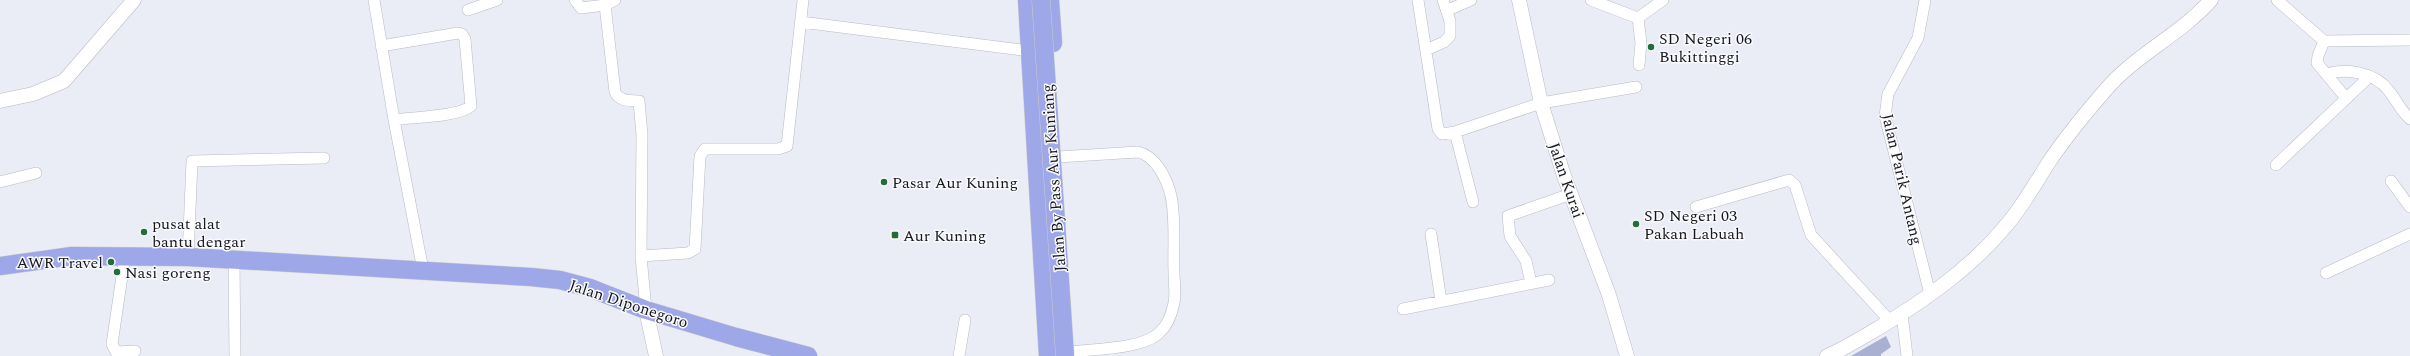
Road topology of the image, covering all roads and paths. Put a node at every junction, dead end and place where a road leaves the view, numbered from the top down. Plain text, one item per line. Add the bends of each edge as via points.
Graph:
1 (134, 0) edge
2 (374, 0) edge
3 (497, 0) edge
4 (575, 0) edge
5 (803, 0) edge
6 (1027, 0) edge
7 (1035, 0) edge
8 (1041, 0) edge
9 (1050, 0) edge
10 (1418, 0) edge
11 (1471, 0) edge
12 (1519, 0) edge
13 (1591, 0) edge
14 (1663, 0) edge
15 (1925, 0) edge
16 (2277, 0) edge
17 (2209, 1) edge
18 (610, 2) edge
19 (1445, 5) edge
20 (468, 10) dead end
21 (1638, 18) junction
22 (801, 22) junction
23 (2410, 40) edge
24 (2324, 41) junction
25 (381, 46) junction
26 (1426, 50) junction
27 (1030, 51) junction
28 (1639, 65) dead end
29 (2326, 74) junction
30 (2369, 77) junction
31 (1636, 87) dead end
32 (2346, 98) junction
33 (0, 100) edge
34 (1541, 103) junction
35 (2410, 119) edge
36 (394, 120) junction
37 (1455, 132) junction
38 (1058, 157) junction
39 (324, 158) dead end
40 (2276, 165) dead end
41 (36, 173) dead end
42 (2391, 181) dead end
43 (0, 182) edge
44 (1571, 194) junction
45 (1472, 202) dead end
46 (2410, 207) edge
47 (1696, 208) dead end
48 (1432, 234) dead end
49 (2410, 234) edge
50 (125, 256) junction
51 (641, 256) junction
52 (188, 257) junction
53 (234, 260) junction
54 (1065, 264) junction
55 (1044, 265) junction
56 (0, 266) edge
57 (423, 270) junction
58 (2326, 273) dead end
59 (1549, 280) dead end
60 (1531, 283) junction
61 (1930, 294) junction
62 (1441, 302) junction
63 (1403, 309) dead end
64 (646, 310) junction
65 (1902, 314) junction
66 (965, 320) dead end
67 (1890, 321) junction
68 (135, 351) dead end
69 (1066, 355) edge
70 (235, 356) edge
71 (656, 356) edge
72 (808, 356) edge
73 (959, 356) edge
74 (1048, 356) edge
75 (1627, 356) edge
76 (1827, 356) edge
77 (1906, 356) edge

1 - 33 street via 64,81 33,94
2 - 25 street
3 - 20 street
4 - 18 street via 585,9
5 - 22 street
6 - 27 highway, Jalan By Pass Aur Kuniang
7 - 69 highway, Jalan By Pass Aur Kuniang
8 - 69 highway, Jalan By Pass Aur Kuniang, bridge
9 - 38 highway, Jalan By Pass Aur Kuniang
10 - 26 street
11 - 19 street
12 - 34 street, Jalan Kurai
13 - 21 street
14 - 21 street
15 - 61 street, Jalan Parik Antang via 1918,38 1888,94 1885,116
16 - 24 street
17 - 61 street via 2111,85 2068,136 2010,221 1993,241
18 - 51 street via 615,92 622,100 639,101 642,135
19 - 26 street via 1451,28 1450,36 1444,42
21 - 28 street via 1641,44
22 - 27 street
22 - 51 street via 787,146 778,149 705,148 700,156 695,250 688,253
23 - 24 street
24 - 29 street via 2317,59
25 - 36 street
25 - 36 street via 458,33 465,38 471,106 446,113
26 - 37 street via 1438,129 1442,134
27 - 55 highway, Jalan By Pass Aur Kuniang
29 - 30 street via 2357,72
29 - 32 street
30 - 32 street
30 - 35 street via 2384,86
31 - 34 street
32 - 40 street
34 - 37 street
34 - 44 street, Jalan Kurai
36 - 57 street
37 - 45 street
38 - 54 highway, Jalan By Pass Aur Kuniang
38 - 69 street via 1138,152 1147,154 1153,159 1167,184 1173,209 1174,302 1169,319 1160,332 1148,340 1135,344
39 - 52 street via 192,162
41 - 43 street
42 - 46 street
44 - 60 street via 1508,216 1510,236 1526,261
44 - 75 street, Jalan Kurai via 1610,295
47 - 67 street via 1789,180 1795,185 1811,235
48 - 62 street
49 - 58 street
50 - 52 highway, Jalan Diponegoro
50 - 56 highway, Jalan Diponegoro via 72,256
50 - 68 street via 112,344 116,352
51 - 64 street
52 - 53 highway, Jalan Diponegoro
53 - 57 highway, Jalan Diponegoro
53 - 70 street
54 - 55 highway
54 - 69 highway, Jalan By Pass Aur Kuniang
55 - 74 highway, Jalan By Pass Aur Kuniang
57 - 64 highway, Jalan Diponegoro via 560,280 590,288
59 - 60 street
60 - 62 street
61 - 65 street
62 - 63 street
64 - 71 street
64 - 72 highway, Jalan Diponegoro
65 - 67 street
65 - 77 street
66 - 73 street
67 - 76 street

